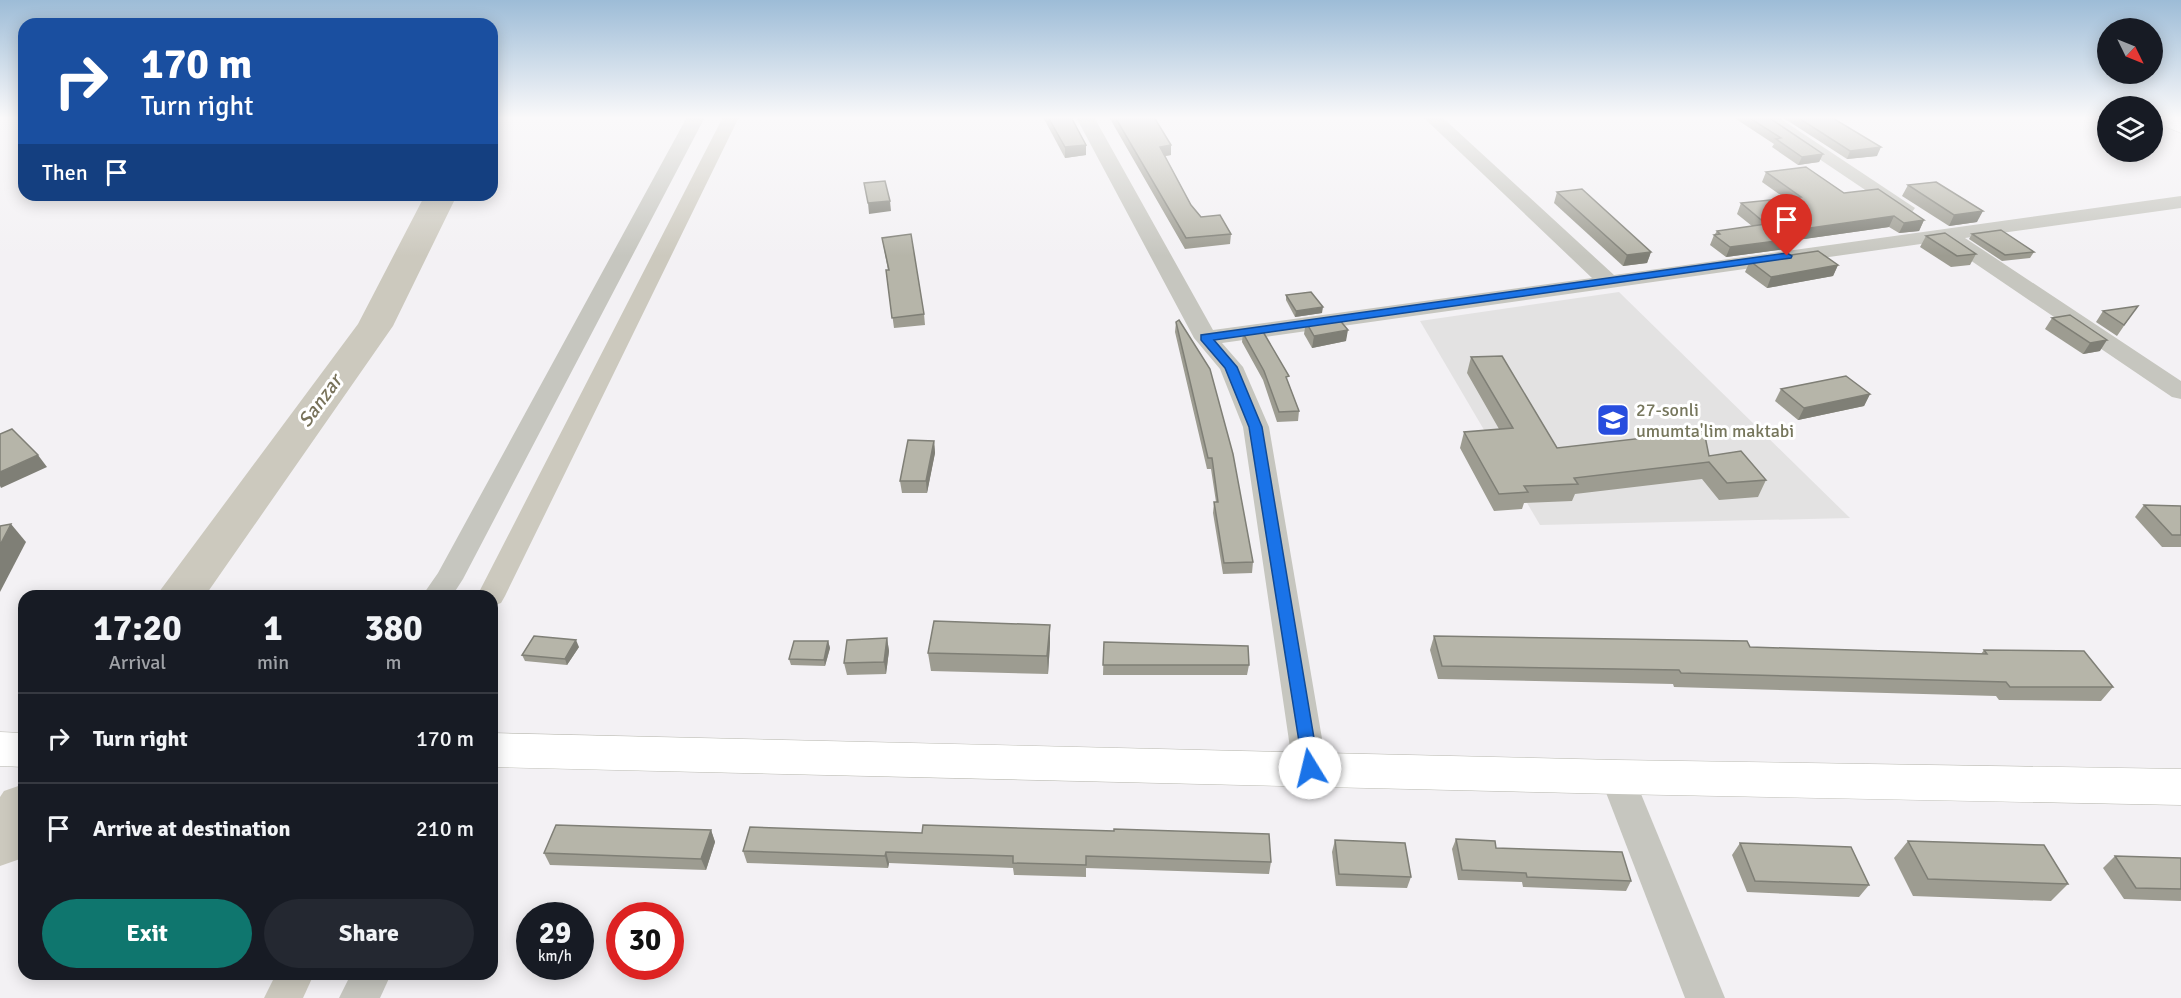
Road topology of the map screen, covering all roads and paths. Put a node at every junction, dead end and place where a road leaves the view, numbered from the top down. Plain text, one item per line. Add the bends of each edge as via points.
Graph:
1 (671, 164) edge
2 (1110, 164) edge
3 (1482, 164) edge
4 (1836, 164) edge
5 (2181, 202) edge
6 (1943, 234) junction
7 (1609, 282) junction
8 (1206, 338) junction
9 (2181, 392) edge
10 (440, 590) edge
11 (0, 750) edge
12 (18, 750) edge
13 (498, 750) edge
14 (1310, 768) junction
15 (1617, 777) junction
16 (2181, 787) edge
17 (369, 980) edge
18 (359, 998) edge
19 (1705, 998) edge

1 - 10 street
2 - 8 street
3 - 7 street
4 - 6 street
5 - 6 street
6 - 7 street
6 - 9 street
7 - 8 street
8 - 14 street via 1231,367 1256,427
11 - 12 main road
13 - 14 main road
14 - 15 main road
15 - 16 main road
15 - 19 street
17 - 18 street

